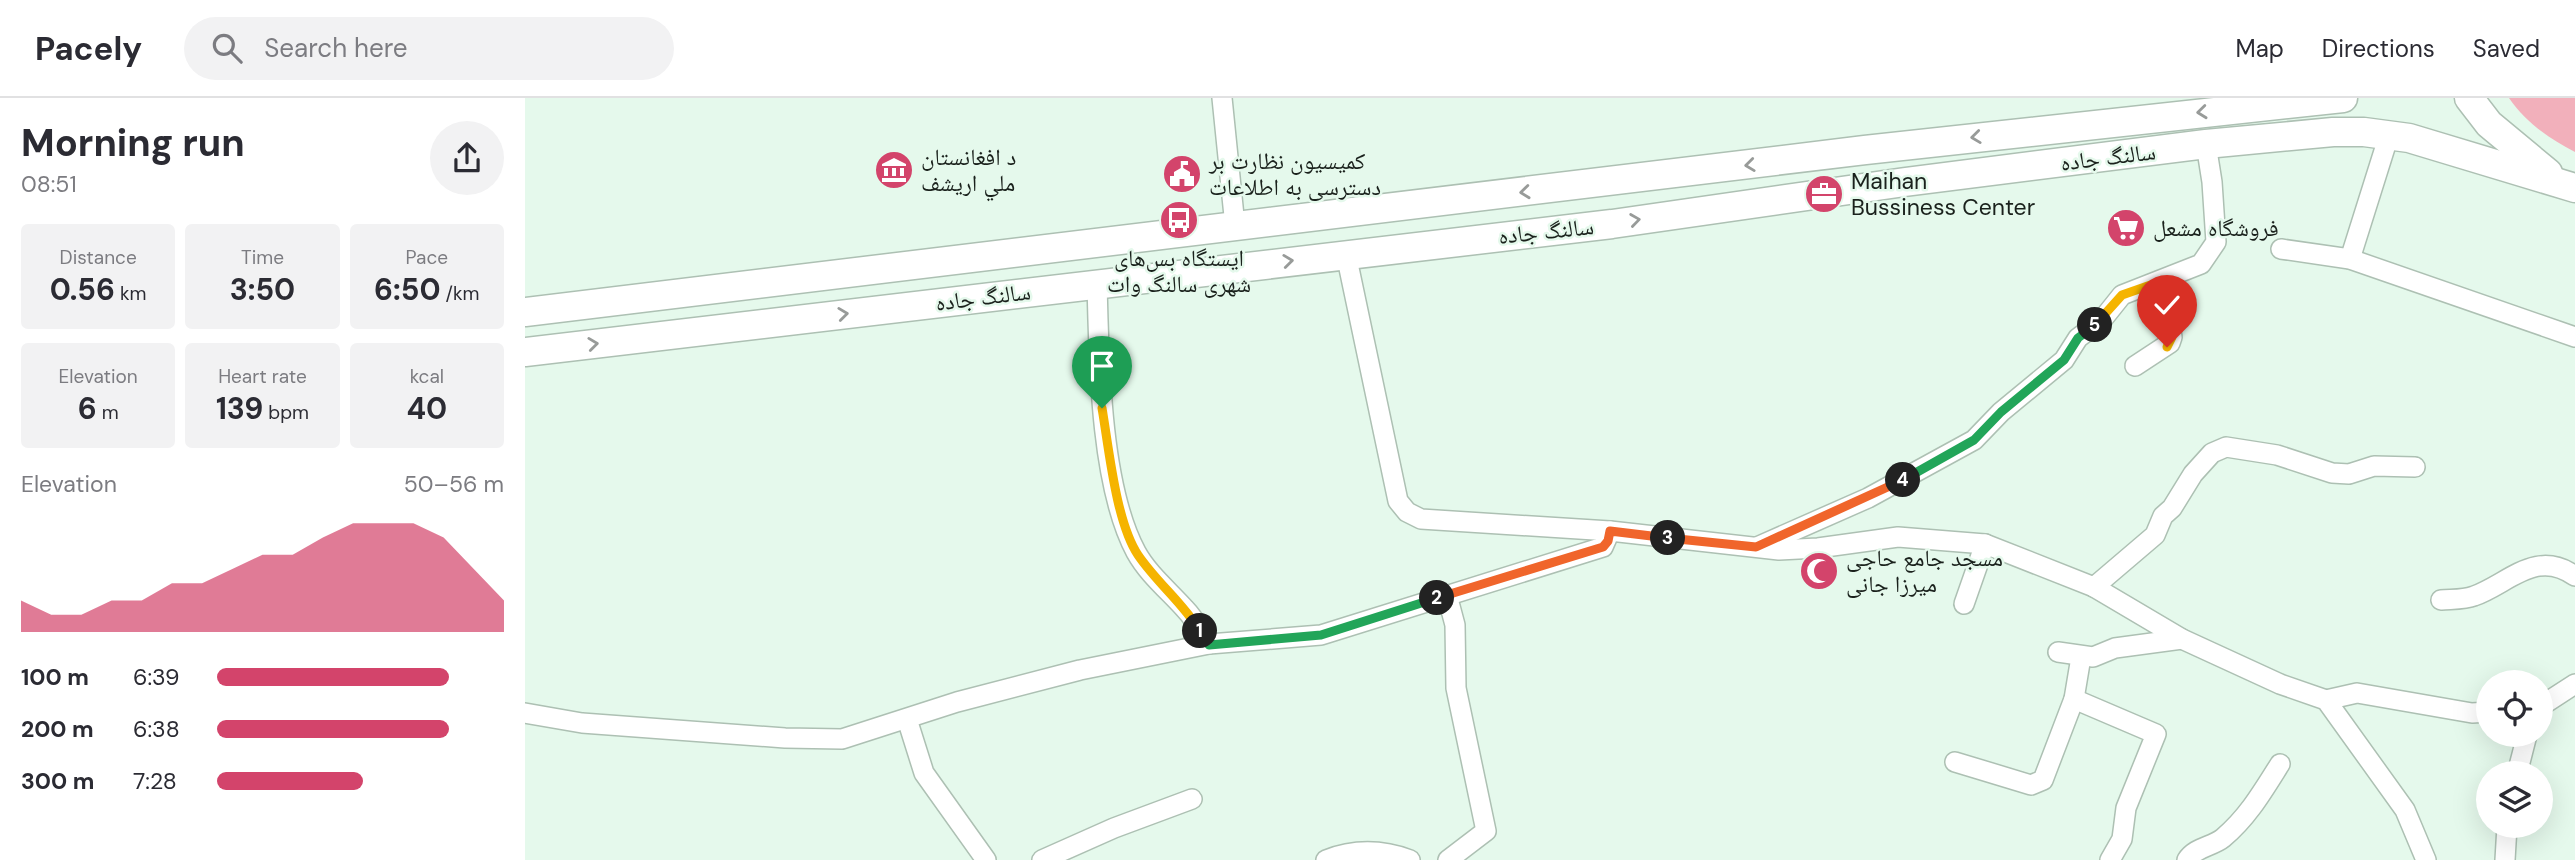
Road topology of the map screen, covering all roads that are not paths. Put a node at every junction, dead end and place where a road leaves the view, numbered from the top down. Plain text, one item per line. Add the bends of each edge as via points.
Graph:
1 (1222, 98) edge
2 (2343, 98) edge
3 (2469, 98) edge
4 (2389, 135) junction
5 (2206, 144) junction
6 (2568, 186) edge
7 (1235, 226) junction
8 (2281, 249) dead end
9 (1346, 254) junction
10 (2350, 259) junction
11 (790, 279) junction
12 (2162, 281) junction
13 (1097, 284) junction
14 (525, 312) edge
15 (795, 320) junction
16 (2575, 337) edge
17 (525, 352) edge
18 (2135, 366) dead end
19 (2415, 467) dead end
20 (1610, 531) junction
21 (1985, 544) junction
22 (1756, 547) junction
23 (2575, 576) edge
24 (2094, 587) junction
25 (1447, 595) junction
26 (2441, 600) dead end
27 (1963, 604) dead end
28 (2182, 639) junction
29 (1209, 645) junction
30 (2058, 652) dead end
31 (2081, 657) junction
32 (2575, 684) edge
33 (2553, 698) edge
34 (2074, 699) junction
35 (2326, 700) junction
36 (525, 713) edge
37 (2476, 713) edge
38 (907, 719) junction
39 (1955, 762) dead end
40 (2280, 764) dead end
41 (1192, 799) dead end
42 (2506, 838) edge
43 (1066, 855) edge
44 (986, 860) edge
45 (1042, 860) edge
46 (1326, 860) edge
47 (1410, 860) edge
48 (1448, 860) edge
49 (2110, 860) edge
50 (2187, 860) edge
51 (2426, 860) edge
52 (2505, 860) edge

1 - 7 street
2 -> 7 highway, سالنگ جاده
3 - 6 highway via 2489,124
4 - 5 highway, سالنگ جاده via 2333,132
4 - 6 highway, سالنگ جاده
4 - 10 street
9 -> 5 highway, سالنگ جاده via 1612,224
5 - 12 street via 2213,183 2214,249 2201,264
7 - 11 highway, سالنگ جاده
8 - 10 street
13 -> 9 highway, سالنگ جاده
9 - 20 street via 1398,500 1407,512 1421,519
10 - 16 street
11 - 14 highway, سالنگ جاده
11 - 15 highway
12 - 18 street via 2172,337 2167,347
12 - 22 street via 2122,295 2102,320 2078,338 2064,360 1974,440 1868,498
15 -> 13 highway, سالنگ جاده
13 - 29 street via 1102,408 1118,499 1136,553 1188,611
17 -> 15 highway, سالنگ جاده
19 - 24 street via 2374,466 2349,474 2332,473 2226,447 2212,453 2193,474 2162,516 2155,535
20 - 22 street
20 - 25 street via 1603,547
21 - 22 street via 1898,537 1818,548
21 - 24 street
21 - 27 street
23 - 26 street via 2556,566 2516,572 2473,597
24 - 28 street
25 - 29 street via 1321,635
25 - 48 street via 1455,625 1457,688 1486,831
28 - 31 street
28 - 35 street
29 - 38 street via 1080,670
30 - 31 street
31 - 34 street
32 - 33 street
34 - 39 street via 2043,780 2037,784
34 - 49 street via 2156,733 2126,808 2122,839
35 - 37 street via 2357,693
35 - 51 street via 2405,810
36 - 38 street via 582,723 842,739
38 - 44 street via 924,773
40 - 50 street via 2235,827
41 - 43 street
42 - 52 street
43 - 45 street
46 - 47 street via 1364,850 1390,852

